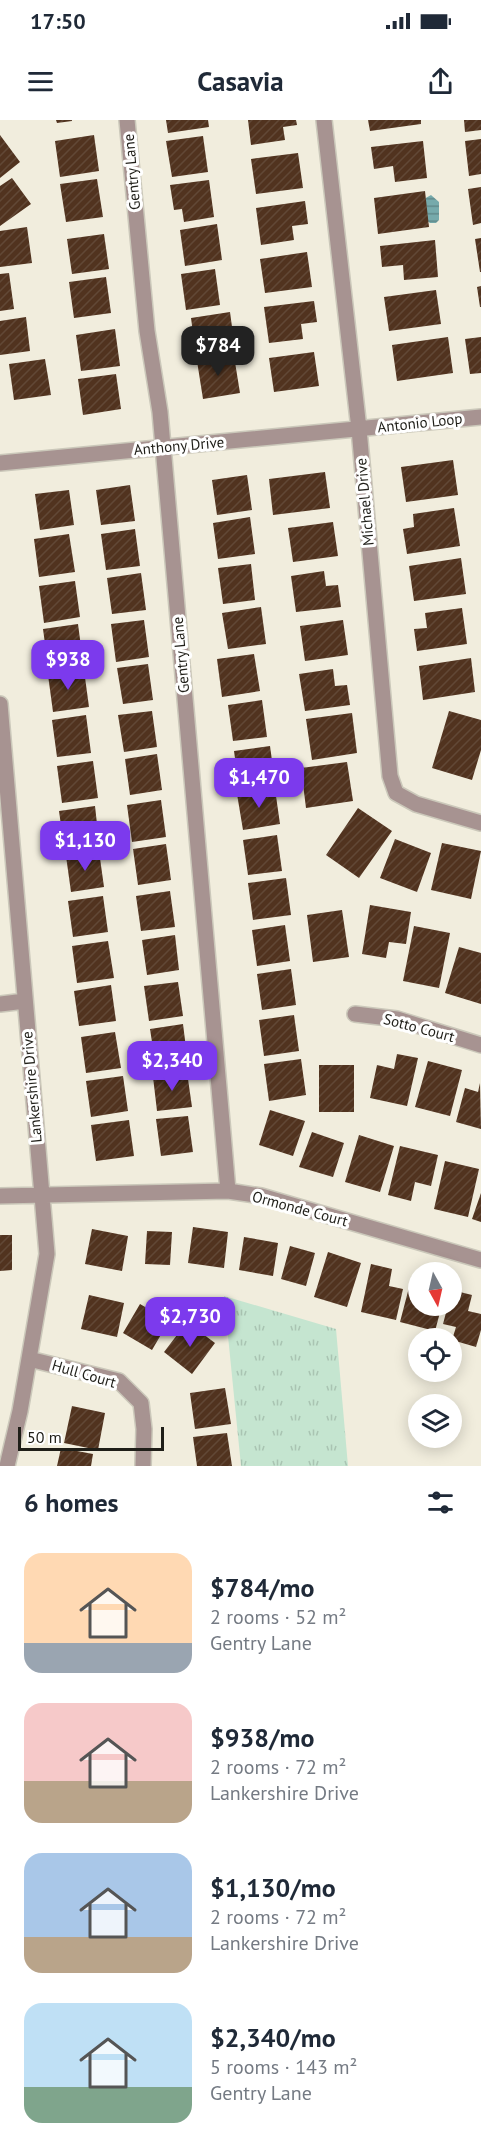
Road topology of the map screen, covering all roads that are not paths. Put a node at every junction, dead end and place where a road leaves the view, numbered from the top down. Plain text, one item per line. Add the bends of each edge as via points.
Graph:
1 (127, 120) edge
2 (324, 120) edge
3 (481, 417) edge
4 (359, 429) junction
5 (162, 447) junction
6 (0, 463) edge
7 (0, 704) edge
8 (5, 816) edge
9 (481, 823) edge
10 (25, 1001) junction
11 (0, 1004) edge
12 (355, 1014) dead end
13 (481, 1045) edge
14 (228, 1191) junction
15 (42, 1195) junction
16 (0, 1196) edge
17 (481, 1260) edge
18 (29, 1359) junction
19 (7, 1466) edge
20 (143, 1466) edge

1 - 5 street, Gentry Lane
2 - 4 street, Michael Drive
3 - 4 street, Antonio Loop
4 - 5 street, Anthony Drive
4 - 9 street, Michael Drive via 390,776 396,793 416,804
5 - 6 street, Anthony Drive
5 - 14 street, Gentry Lane
7 - 8 street, Lankershire Drive
8 - 10 street, Lankershire Drive
10 - 11 street
10 - 15 street, Lankershire Drive
12 - 13 street, Sotto Court via 397,1019
14 - 15 street, Ormonde Court
14 - 17 street, Ormonde Court via 261,1196
15 - 16 street, Ormonde Court
15 - 18 street, Lankershire Drive via 47,1254
18 - 19 street, Lankershire Drive
18 - 20 street, Hull Court via 118,1381 141,1403

